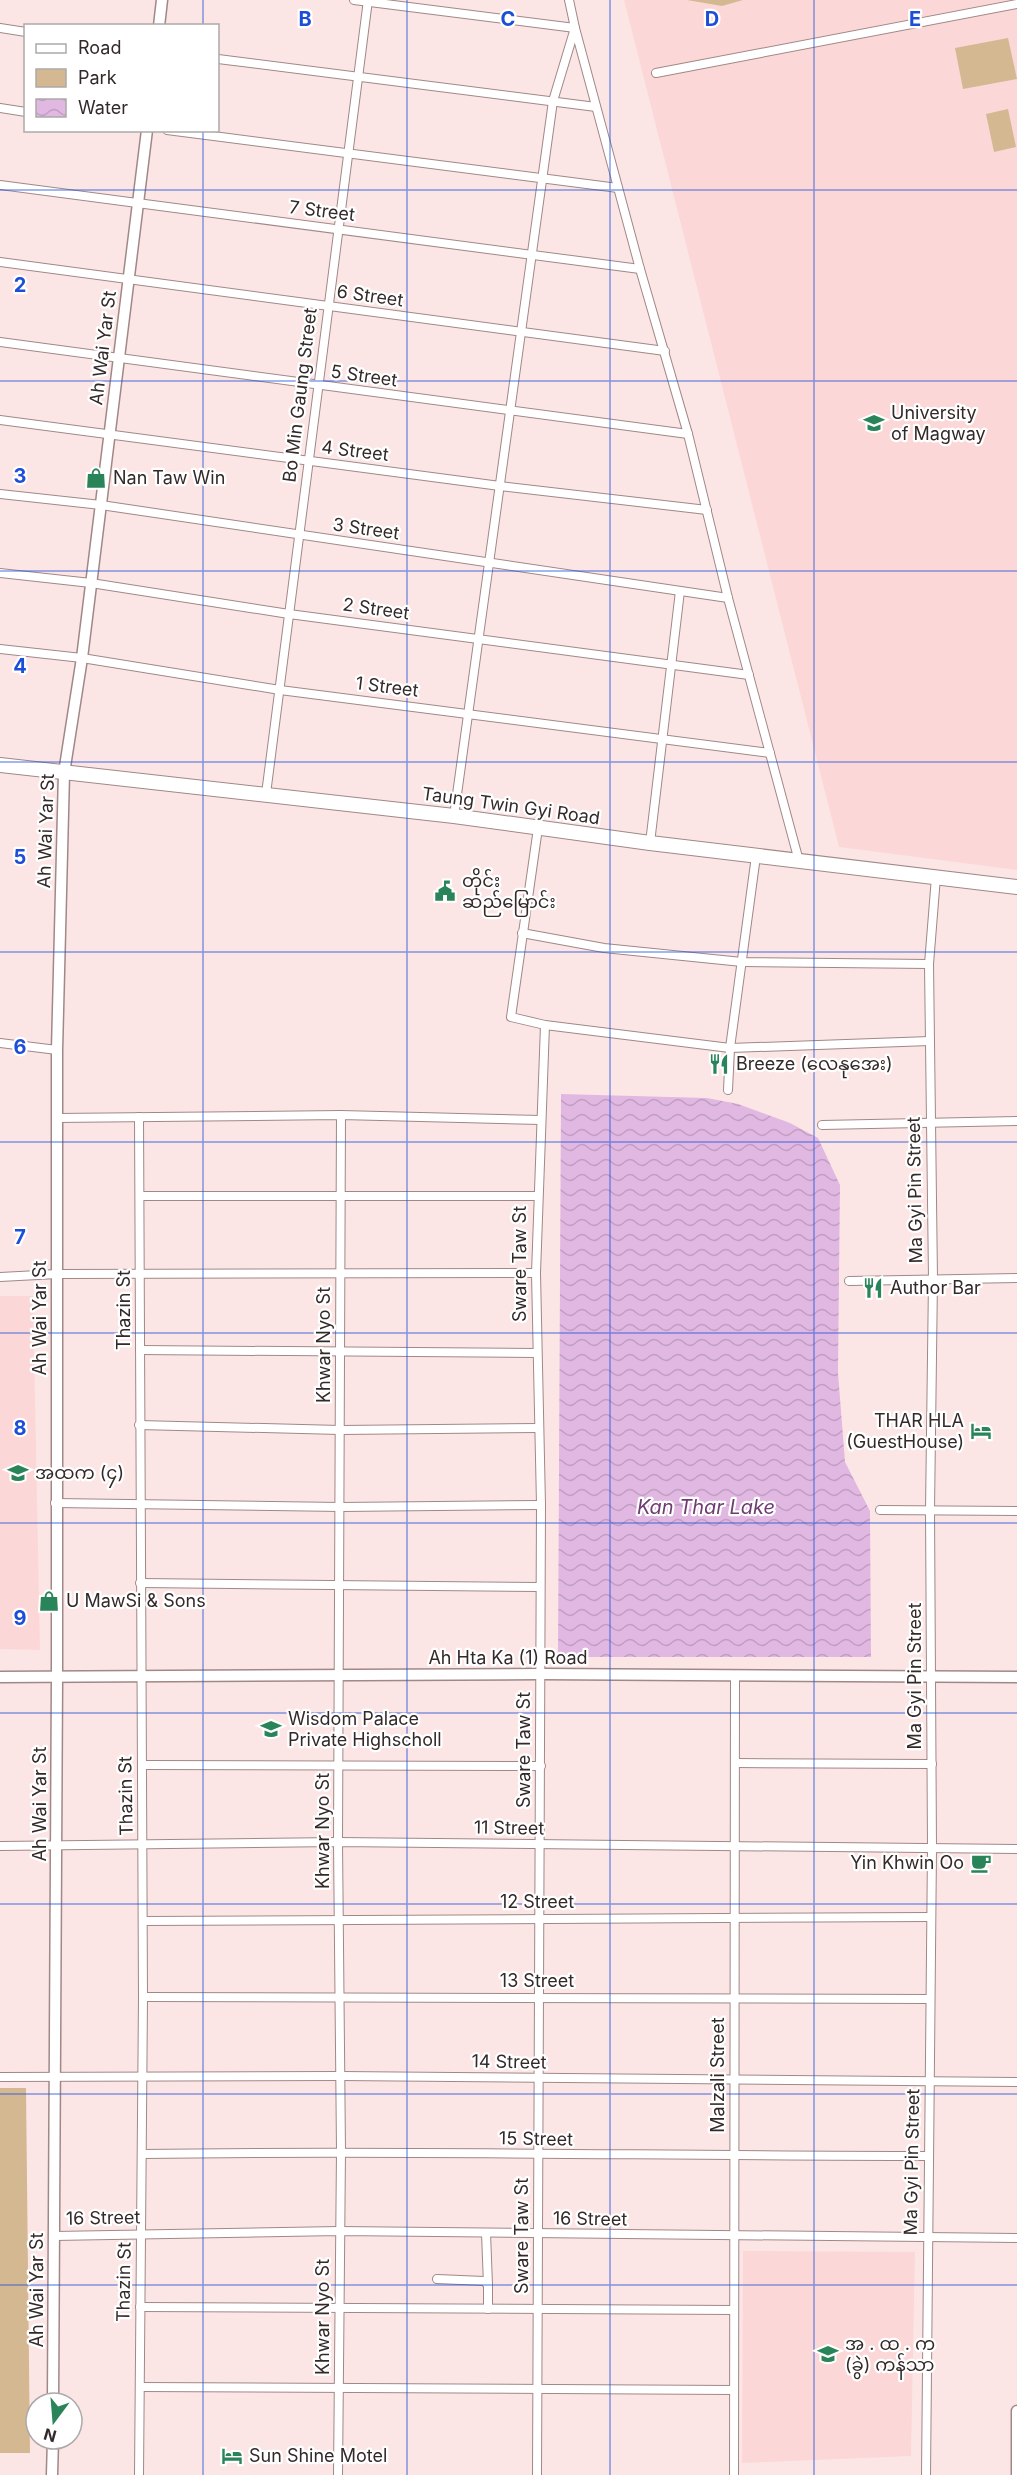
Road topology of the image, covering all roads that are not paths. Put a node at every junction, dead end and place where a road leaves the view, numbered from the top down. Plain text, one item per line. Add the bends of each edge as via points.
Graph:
1 (162, 0) edge
2 (354, 0) edge
3 (569, 0) edge
4 (368, 1) edge
5 (1017, 4) edge
6 (159, 24) edge
7 (0, 28) edge
8 (576, 28) junction
9 (24, 32) edge
10 (219, 59) edge
11 (656, 73) dead end
12 (357, 75) junction
13 (553, 101) junction
14 (596, 107) junction
15 (0, 108) edge
16 (24, 112) edge
17 (147, 132) edge
18 (183, 132) edge
19 (347, 153) junction
20 (542, 178) junction
21 (0, 185) edge
22 (618, 188) junction
23 (138, 203) junction
24 (338, 229) junction
25 (532, 255) junction
26 (0, 262) edge
27 (640, 269) junction
28 (129, 279) junction
29 (328, 307) junction
30 (521, 333) junction
31 (0, 342) edge
32 (665, 351) junction
33 (119, 357) junction
34 (318, 386) junction
35 (510, 412) junction
36 (0, 420) edge
37 (110, 432) junction
38 (688, 434) junction
39 (308, 461) junction
40 (500, 486) junction
41 (0, 494) edge
42 (101, 506) junction
43 (707, 510) junction
44 (299, 537) junction
45 (489, 562) junction
46 (0, 573) edge
47 (92, 583) junction
48 (680, 591) junction
49 (728, 598) junction
50 (289, 614) junction
51 (479, 639) junction
52 (0, 650) edge
53 (82, 658) junction
54 (671, 665) junction
55 (749, 675) junction
56 (280, 690) junction
57 (469, 714) junction
58 (662, 740) junction
59 (770, 753) junction
60 (0, 765) edge
61 (64, 773) junction
62 (266, 794) junction
63 (454, 816) junction
64 (538, 828) junction
65 (650, 843) junction
66 (756, 856) junction
67 (799, 861) junction
68 (936, 878) junction
69 (1017, 887) edge
70 (522, 933) junction
71 (742, 962) junction
72 (929, 964) junction
73 (545, 1025) junction
74 (930, 1041) junction
75 (0, 1043) edge
76 (730, 1048) junction
77 (57, 1050) junction
78 (728, 1090) dead end
79 (340, 1115) junction
80 (139, 1117) junction
81 (56, 1118) junction
82 (541, 1120) junction
83 (1017, 1121) edge
84 (931, 1123) junction
85 (822, 1125) dead end
86 (342, 1195) junction
87 (140, 1196) junction
88 (537, 1196) junction
89 (341, 1272) junction
90 (536, 1273) junction
91 (57, 1274) junction
92 (140, 1274) junction
93 (0, 1277) edge
94 (1017, 1278) edge
95 (933, 1279) junction
96 (849, 1281) dead end
97 (141, 1350) junction
98 (339, 1352) junction
99 (537, 1353) junction
100 (139, 1425) junction
101 (539, 1428) junction
102 (340, 1430) junction
103 (56, 1503) junction
104 (139, 1504) junction
105 (541, 1505) junction
106 (341, 1507) junction
107 (880, 1510) dead end
108 (930, 1510) junction
109 (1017, 1511) edge
110 (140, 1582) junction
111 (340, 1584) junction
112 (539, 1587) junction
113 (339, 1674) junction
114 (541, 1674) junction
115 (140, 1675) junction
116 (735, 1675) junction
117 (0, 1677) edge
118 (57, 1677) junction
119 (931, 1677) junction
120 (1017, 1677) edge
121 (736, 1763) junction
122 (339, 1764) junction
123 (932, 1764) junction
124 (142, 1765) junction
125 (541, 1766) junction
126 (338, 1842) junction
127 (143, 1845) junction
128 (540, 1845) junction
129 (0, 1846) edge
130 (56, 1846) junction
131 (735, 1847) junction
132 (932, 1848) junction
133 (1017, 1849) edge
134 (931, 1917) junction
135 (735, 1918) junction
136 (339, 1919) junction
137 (540, 1919) junction
138 (143, 1921) junction
139 (143, 1997) junction
140 (340, 1998) junction
141 (539, 1998) junction
142 (735, 1998) junction
143 (930, 1999) junction
144 (141, 2076) junction
145 (341, 2076) junction
146 (0, 2077) edge
147 (55, 2077) junction
148 (539, 2079) junction
149 (735, 2079) junction
150 (930, 2082) junction
151 (1017, 2082) edge
152 (341, 2151) junction
153 (142, 2154) junction
154 (539, 2156) junction
155 (735, 2156) junction
156 (929, 2156) junction
157 (339, 2231) junction
158 (141, 2234) junction
159 (486, 2234) junction
160 (539, 2234) junction
161 (54, 2236) junction
162 (735, 2237) junction
163 (928, 2238) junction
164 (1017, 2238) edge
165 (437, 2279) dead end
166 (488, 2285) junction
167 (140, 2307) junction
168 (339, 2309) junction
169 (488, 2309) junction
170 (538, 2310) junction
171 (734, 2310) junction
172 (140, 2387) junction
173 (340, 2388) junction
174 (537, 2388) junction
175 (734, 2390) junction
176 (53, 2391) edge
177 (1017, 2411) edge
178 (53, 2451) edge
179 (52, 2475) edge
180 (139, 2475) edge
181 (338, 2475) edge
182 (537, 2475) edge
183 (734, 2475) edge
184 (926, 2475) edge
185 (1017, 2475) edge

1 - 6 street
2 - 4 street
3 - 8 street
4 - 8 street
4 - 12 street, Bo Min Gaung Street
5 - 11 street
7 - 9 street
8 - 13 street
8 - 14 street
10 - 12 street
12 - 13 street
12 - 19 street, Bo Min Gaung Street
13 - 14 street
13 - 20 street
14 - 22 street
15 - 16 street
17 - 23 street, Ah Wai Yar St
18 - 19 street
19 - 20 street
19 - 24 street, Bo Min Gaung Street
20 - 22 street
20 - 25 street
21 - 23 street, 7 Street
22 - 27 street
23 - 24 street, 7 Street
23 - 28 street, Ah Wai Yar St
24 - 25 street, 7 Street
24 - 29 street, Bo Min Gaung Street
25 - 27 street, 7 Street
25 - 30 street
26 - 28 street, 6 Street
27 - 32 street
28 - 29 street, 6 Street
28 - 33 street, Ah Wai Yar St
29 - 30 street, 6 Street
29 - 34 street, Bo Min Gaung Street
30 - 32 street, 6 Street
30 - 35 street
31 - 33 street, 5 Street
32 - 38 street
33 - 34 street, 5 Street
33 - 37 street, Ah Wai Yar St
34 - 35 street, 5 Street
34 - 39 street, Bo Min Gaung Street
35 - 38 street, 5 Street
35 - 40 street
36 - 37 street, 4 Street
37 - 39 street, 4 Street
37 - 42 street, Ah Wai Yar St
38 - 43 street
39 - 40 street, 4 Street
39 - 44 street, Bo Min Gaung Street
40 - 43 street, 4 Street
40 - 45 street
41 - 42 street, 3 Street
42 - 44 street, 3 Street
42 - 47 street, Ah Wai Yar St
43 - 49 street
44 - 45 street, 3 Street
44 - 50 street, Bo Min Gaung Street
45 - 48 street, 3 Street
45 - 51 street
46 - 47 street, 2 Street
47 - 50 street, 2 Street
47 - 53 street, Ah Wai Yar St
48 - 49 street, 3 Street
48 - 54 street
49 - 55 street
50 - 51 street, 2 Street
50 - 56 street, Bo Min Gaung Street
51 - 54 street, 2 Street
51 - 57 street
52 - 53 street, 1 Street
53 - 56 street, 1 Street
53 - 61 street, Ah Wai Yar St
54 - 55 street, 2 Street
54 - 58 street
55 - 59 street
56 - 57 street, 1 Street
56 - 62 street, Bo Min Gaung Street
57 - 58 street, 1 Street
57 - 63 street
58 - 59 street, 1 Street
58 - 65 street
59 - 67 street
60 - 61 highway, Taung Twin Gyi Road
61 - 62 highway, Taung Twin Gyi Road
61 - 77 street, Ah Wai Yar St
62 - 63 highway, Taung Twin Gyi Road
63 - 64 highway, Taung Twin Gyi Road
64 - 65 highway, Taung Twin Gyi Road
64 - 70 street
65 - 66 highway, Taung Twin Gyi Road
66 - 67 highway, Taung Twin Gyi Road
66 - 71 street
67 - 68 highway, Taung Twin Gyi Road
68 - 69 highway, Taung Twin Gyi Road
68 - 72 street, Ma Gyi Pin Street
70 - 71 street via 604,948
70 - 73 street via 511,1017
71 - 72 street
71 - 76 street
72 - 74 street, Ma Gyi Pin Street
73 - 76 street
73 - 82 street, Sware Taw St
74 - 76 street
74 - 84 street, Ma Gyi Pin Street
75 - 77 street
76 - 78 street
77 - 81 street, Ah Wai Yar St
79 - 80 street
79 - 82 street
79 - 86 street, Khwar Nyo St
80 - 81 street
80 - 87 street, Thazin St
81 - 91 street, Ah Wai Yar St
82 - 88 street, Sware Taw St
83 - 84 street
84 - 85 street
84 - 95 street, Ma Gyi Pin Street
86 - 87 street
86 - 88 street
86 - 89 street, Khwar Nyo St
87 - 92 street, Thazin St
88 - 90 street, Sware Taw St
89 - 90 street
89 - 92 street
89 - 98 street, Khwar Nyo St
90 - 99 street, Sware Taw St
91 - 92 street
91 - 93 street
91 - 103 street, Ah Wai Yar St
92 - 97 street, Thazin St
94 - 95 street
95 - 96 street
95 - 108 street, Ma Gyi Pin Street
97 - 98 street
97 - 100 street, Thazin St
98 - 99 street
98 - 102 street, Khwar Nyo St
99 - 101 street, Sware Taw St
100 - 102 street
100 - 104 street, Thazin St
101 - 102 street
101 - 105 street, Sware Taw St
102 - 106 street, Khwar Nyo St
103 - 104 street
103 - 118 street, Ah Wai Yar St
104 - 106 street
104 - 110 street, Thazin St
105 - 106 street
105 - 112 street, Sware Taw St
106 - 111 street, Khwar Nyo St
107 - 108 street
108 - 109 street
108 - 119 street, Ma Gyi Pin Street
110 - 111 street
110 - 115 street, Thazin St
111 - 112 street
111 - 113 street, Khwar Nyo St
112 - 114 street, Sware Taw St
113 - 114 street, Ah Hta Ka (1) Road
113 - 115 street, Ah Hta Ka (1) Road
113 - 122 street, Khwar Nyo St
114 - 116 street, Ah Hta Ka (1) Road
114 - 125 street, Sware Taw St
115 - 118 street, Ah Hta Ka (1) Road
115 - 124 street, Thazin St
116 - 119 street, Ah Hta Ka (1) Road
116 - 121 street, Malzali Street
117 - 118 street, Ah Hta Ka (1) Road
118 - 130 street, Ah Wai Yar St
119 - 120 street, Ah Hta Ka (1) Road
119 - 123 street, Ma Gyi Pin Street
121 - 123 street
121 - 131 street, Malzali Street
122 - 124 street
122 - 125 street
122 - 126 street, Khwar Nyo St
123 - 132 street, Ma Gyi Pin Street
124 - 127 street, Thazin St
125 - 128 street, Sware Taw St
126 - 127 street, 11 Street
126 - 128 street, 11 Street
126 - 136 street, Khwar Nyo St
127 - 130 street, 11 Street
127 - 138 street, Thazin St
128 - 131 street, 11 Street
128 - 137 street, Sware Taw St
129 - 130 street, 11 Street
130 - 147 street, Ah Wai Yar St
131 - 132 street, 11 Street
131 - 135 street, Malzali Street
132 - 133 street, 11 Street
132 - 134 street, Ma Gyi Pin Street
134 - 135 street, 12 Street
134 - 143 street, Ma Gyi Pin Street
135 - 137 street, 12 Street
135 - 142 street, Malzali Street
136 - 137 street, 12 Street
136 - 138 street, 12 Street
136 - 140 street, Khwar Nyo St
137 - 141 street, Sware Taw St
138 - 139 street, Thazin St
139 - 140 street, 13 Street
139 - 144 street, Thazin St
140 - 141 street, 13 Street
140 - 145 street, Khwar Nyo St
141 - 142 street, 13 Street
141 - 148 street, Sware Taw St
142 - 143 street, 13 Street
142 - 149 street, Malzali Street
143 - 150 street, Ma Gyi Pin Street
144 - 145 street, 14 Street
144 - 147 street, 14 Street
144 - 153 street, Thazin St
145 - 148 street, 14 Street
145 - 152 street, Khwar Nyo St
146 - 147 street, 14 Street
147 - 161 street, Ah Wai Yar St
148 - 149 street, 14 Street
148 - 154 street, Sware Taw St
149 - 150 street, 14 Street
149 - 155 street, Malzali Street
150 - 151 street, 14 Street
150 - 156 street, Ma Gyi Pin Street
152 - 153 street, 15 Street
152 - 154 street, 15 Street
152 - 157 street, Khwar Nyo St
153 - 158 street, Thazin St
154 - 155 street, 15 Street
154 - 160 street, Sware Taw St
155 - 156 street, 15 Street
155 - 162 street, Malzali Street
156 - 163 street, Ma Gyi Pin Street
157 - 158 street, 16 Street
157 - 159 street, 16 Street
157 - 168 street, Khwar Nyo St
158 - 161 street, 16 Street
158 - 167 street, Thazin St
159 - 160 street, 16 Street
159 - 166 street
160 - 162 street, 16 Street
160 - 170 street, Sware Taw St
161 - 176 street, Ah Wai Yar St
162 - 163 street, 16 Street
162 - 171 street, Malzali Street
163 - 164 street, 16 Street
163 - 184 street, Ma Gyi Pin Street
165 - 166 street via 479,2280
166 - 169 street
167 - 168 street
167 - 172 street, Thazin St
168 - 169 street
168 - 173 street, Khwar Nyo St
169 - 170 street
170 - 171 street
170 - 174 street, Sware Taw St
171 - 175 street, Malzali Street
172 - 173 street
172 - 180 street, Thazin St
173 - 174 street
173 - 181 street, Khwar Nyo St
174 - 175 street
174 - 182 street, Sware Taw St
175 - 183 street, Malzali Street
177 - 185 street
178 - 179 street

